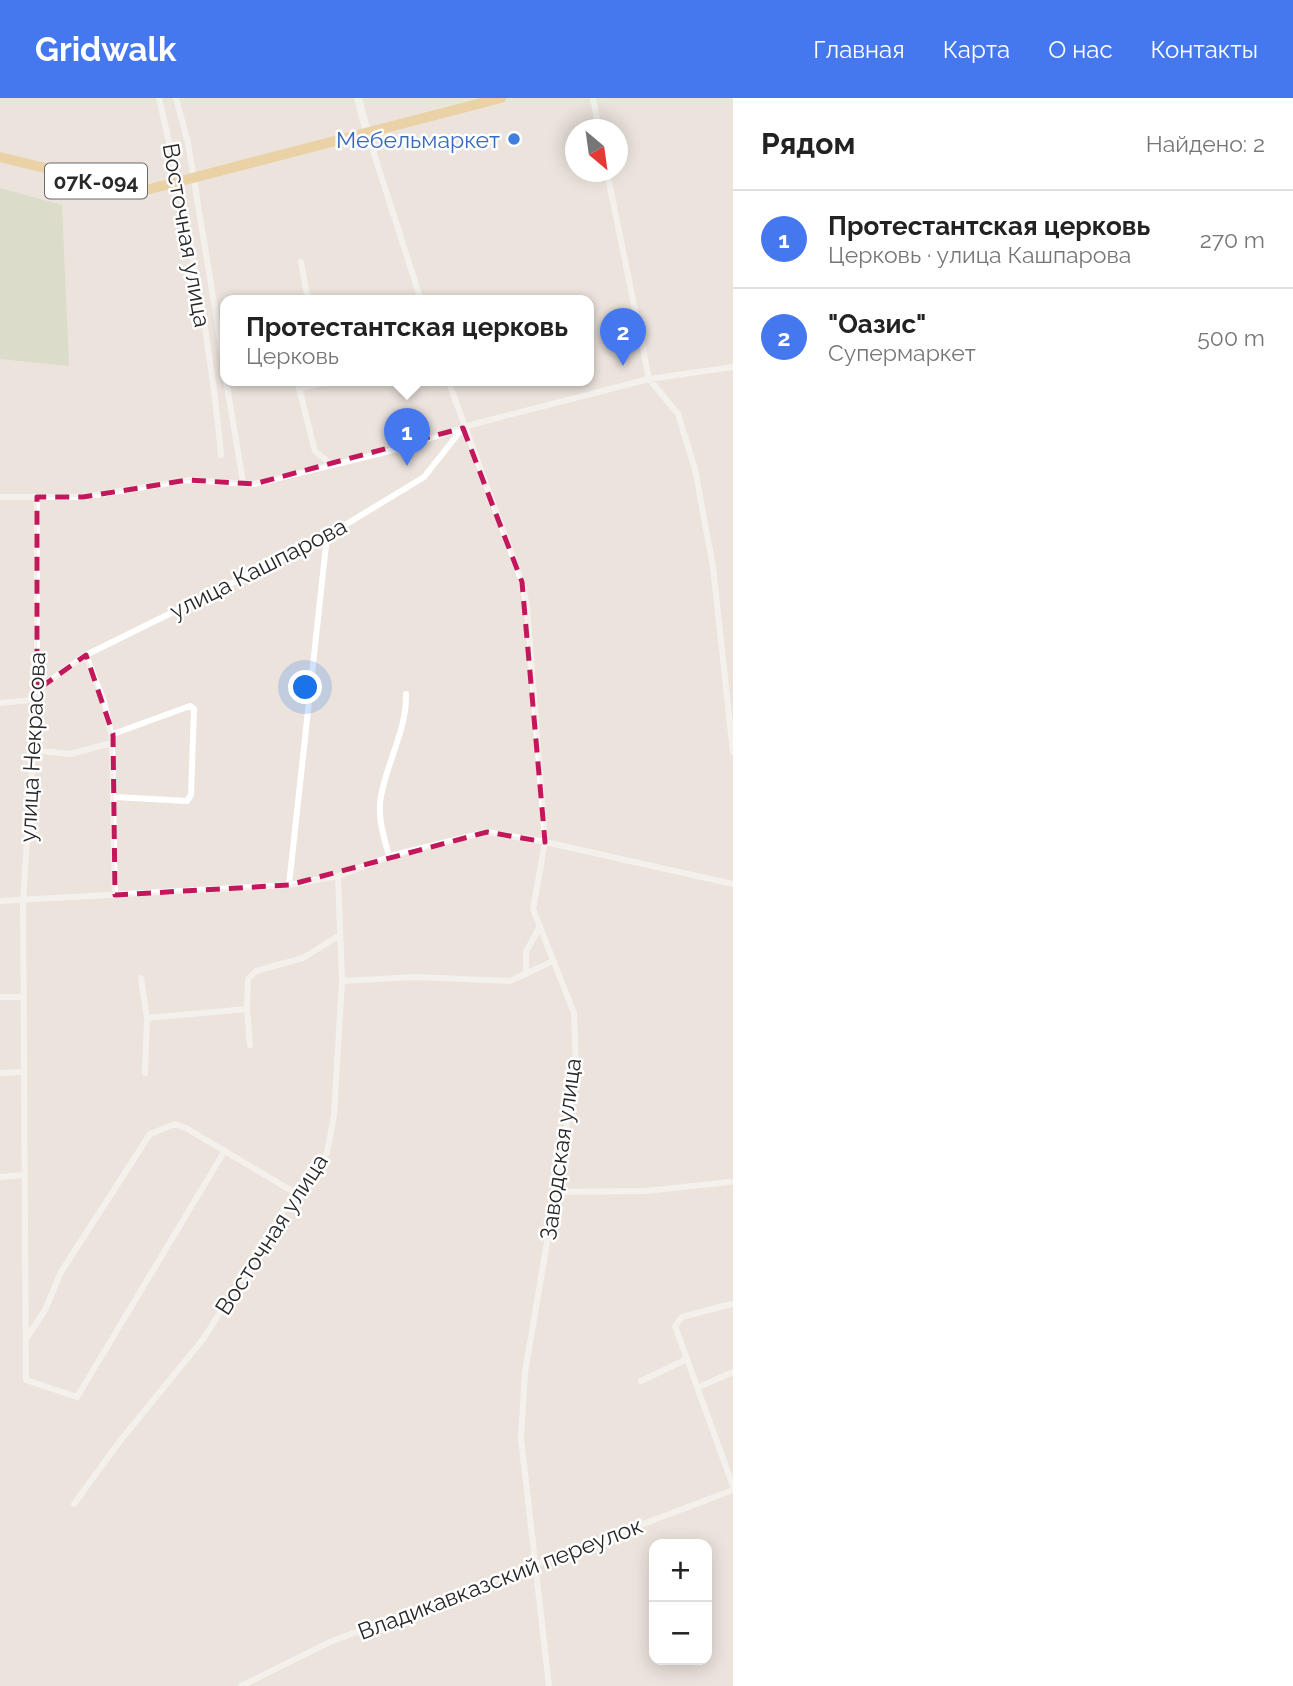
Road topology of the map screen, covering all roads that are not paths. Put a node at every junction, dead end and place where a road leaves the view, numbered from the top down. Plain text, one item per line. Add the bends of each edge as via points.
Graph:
1 (159, 98) edge
2 (176, 98) edge
3 (358, 98) edge
4 (500, 98) edge
5 (593, 98) edge
6 (597, 119) edge
7 (367, 132) junction
8 (0, 157) edge
9 (194, 179) junction
10 (178, 182) junction
11 (609, 182) edge
12 (301, 262) dead end
13 (307, 295) edge
14 (420, 295) edge
15 (220, 340) edge
16 (733, 367) edge
17 (649, 379) junction
18 (214, 386) junction
19 (227, 386) edge
20 (309, 386) edge
21 (450, 386) edge
22 (228, 392) junction
23 (463, 428) junction
24 (221, 455) dead end
25 (332, 465) junction
26 (243, 482) junction
27 (0, 497) edge
28 (37, 497) junction
29 (327, 536) junction
30 (86, 655) junction
31 (37, 693) junction
32 (406, 694) dead end
33 (0, 703) edge
34 (113, 734) junction
35 (112, 743) junction
36 (33, 750) junction
37 (733, 752) edge
38 (115, 797) junction
39 (545, 842) junction
40 (389, 856) junction
41 (338, 876) junction
42 (733, 884) edge
43 (289, 885) junction
44 (115, 895) junction
45 (0, 901) edge
46 (23, 901) junction
47 (540, 926) junction
48 (340, 935) junction
49 (554, 961) junction
50 (526, 974) junction
51 (141, 978) dead end
52 (341, 981) junction
53 (0, 997) edge
54 (24, 997) junction
55 (247, 1009) junction
56 (147, 1018) junction
57 (250, 1045) dead end
58 (24, 1072) junction
59 (0, 1073) edge
60 (145, 1073) dead end
61 (224, 1152) junction
62 (23, 1175) junction
63 (0, 1177) edge
64 (730, 1182) dead end
65 (555, 1192) junction
66 (297, 1194) junction
67 (731, 1304) dead end
68 (27, 1338) junction
69 (687, 1359) junction
70 (733, 1372) edge
71 (641, 1381) dead end
72 (699, 1387) junction
73 (733, 1488) edge
74 (74, 1504) dead end
75 (534, 1564) junction
76 (241, 1686) edge
77 (549, 1686) edge

1 - 10 street, Восточная улица
2 - 9 street, Восточная улица
3 - 7 street
4 - 7 main road
5 - 6 street
7 - 9 main road, 07К-094
7 - 14 street
8 - 10 main road, 07К-094 via 131,189
9 - 10 main road, 07К-094
9 - 15 street, Восточная улица
10 - 18 street, Восточная улица
11 - 17 street
12 - 13 street
16 - 17 street
17 - 23 street
17 - 37 street via 678,414 695,469 713,567
18 - 22 street
18 - 24 street, Восточная улица
19 - 22 street
20 - 25 street via 299,388 315,451
21 - 23 street, Заводская улица
22 - 26 street
23 - 25 street
23 - 29 street, улица Кашпарова via 424,477
23 - 39 street, Заводская улица via 527,606
25 - 26 street via 268,481
26 - 28 street via 188,480 83,497
27 - 28 street
28 - 31 street, улица Некрасова
29 - 30 street, улица Кашпарова
29 - 43 street
30 - 31 street, улица Кашпарова
30 - 34 street
31 - 33 street via 32,700
31 - 36 street, улица Некрасова
32 - 40 street via 394,759 381,795 380,815
34 - 35 street
34 - 38 street via 190,706 194,709 191,796 187,801
35 - 36 street via 70,754
35 - 38 street
36 - 46 street, улица Некрасова
38 - 44 street
39 - 40 street via 487,832
39 - 42 street
39 - 47 street, Заводская улица via 533,909
40 - 41 street
41 - 43 street
41 - 48 street, Восточная улица
43 - 44 street
44 - 46 street
45 - 46 street
46 - 54 street, улица Некрасова
47 - 49 street, Заводская улица
47 - 50 street via 526,952
48 - 52 street, Восточная улица
48 - 55 street via 303,958 256,971 248,979
49 - 50 street
49 - 65 street, Заводская улица via 574,1013 576,1070
50 - 52 street via 510,981 415,977
51 - 56 street
52 - 66 street, Восточная улица via 334,1115 327,1153
53 - 54 street
54 - 58 street, улица Некрасова
55 - 56 street
55 - 57 street
56 - 60 street
58 - 59 street
58 - 62 street, улица Некрасова
61 - 66 street
61 - 68 street via 175,1124 150,1134 61,1272
61 - 68 street, улица Некрасова via 77,1397 26,1380
62 - 63 street
62 - 68 street, улица Некрасова
64 - 65 street
65 - 75 street, Заводская улица via 523,1399 521,1438
66 - 74 street, Восточная улица via 204,1338
67 - 69 street via 677,1321
69 - 71 street
69 - 72 street
70 - 72 street
72 - 73 street
73 - 75 street, Владикавказский переулок
75 - 76 street, Владикавказский переулок via 330,1642
75 - 77 street, Заводская улица

